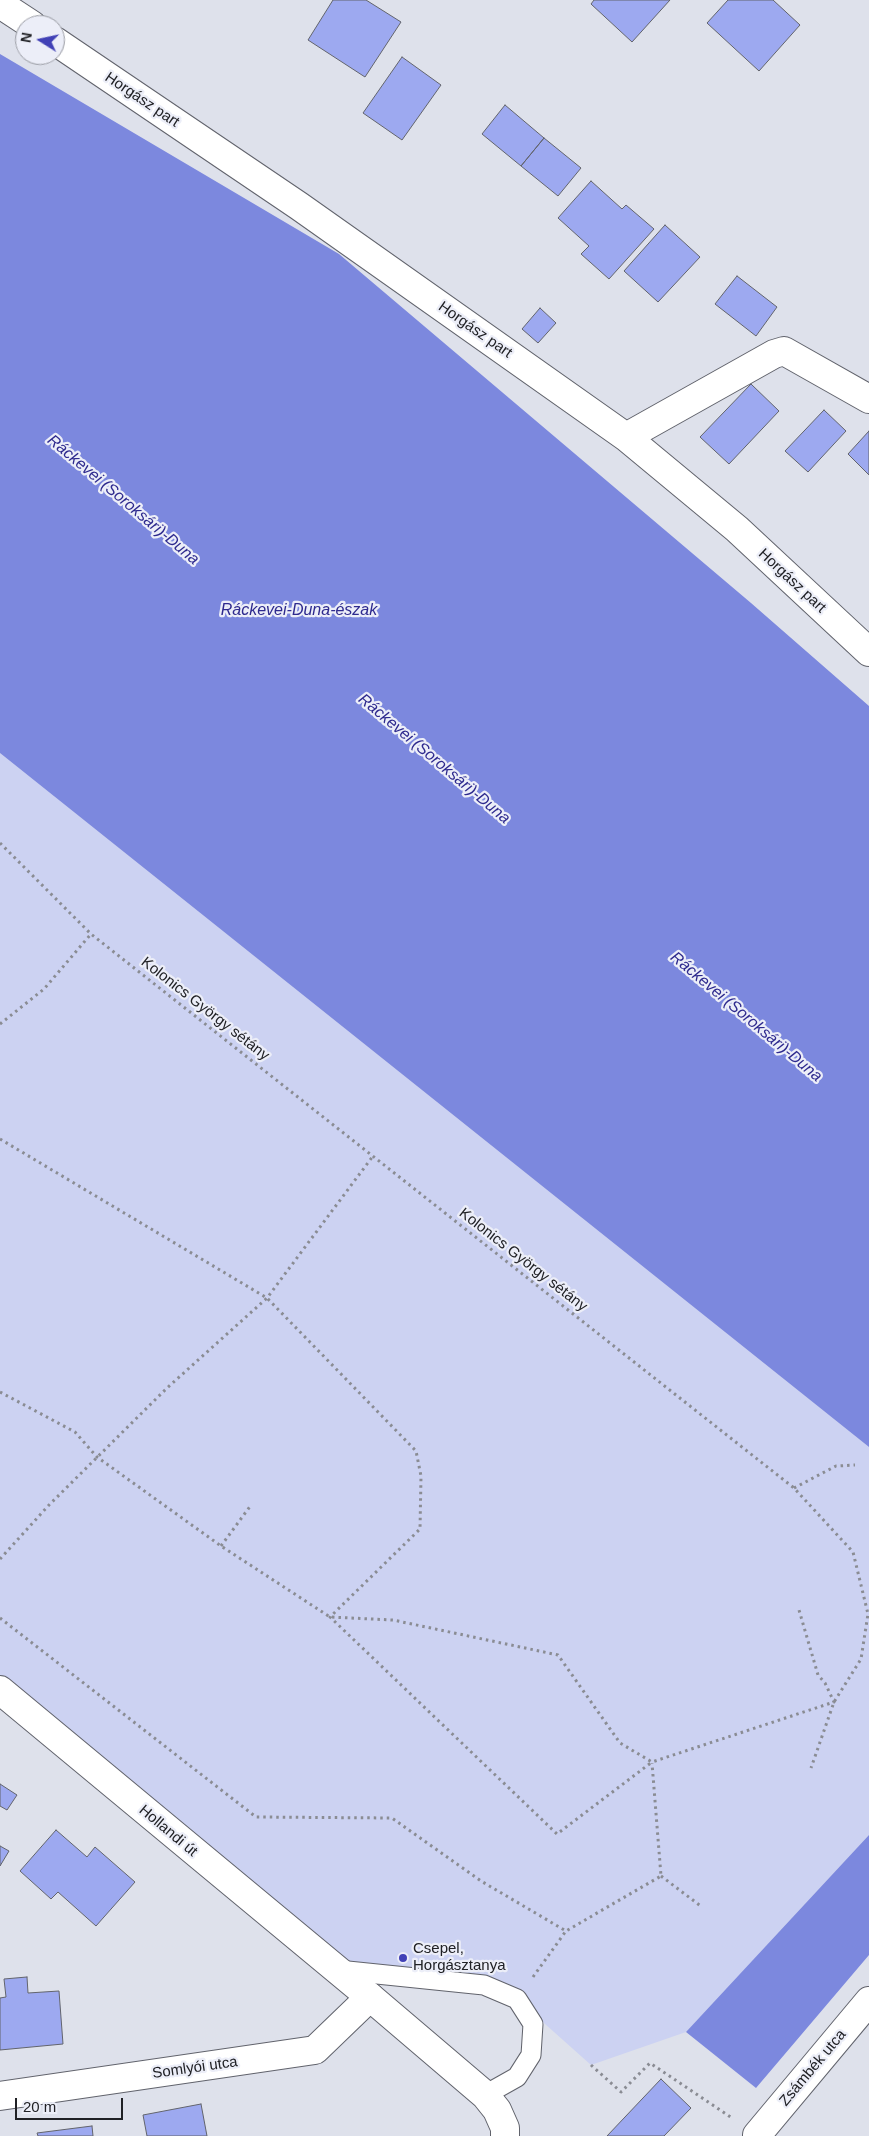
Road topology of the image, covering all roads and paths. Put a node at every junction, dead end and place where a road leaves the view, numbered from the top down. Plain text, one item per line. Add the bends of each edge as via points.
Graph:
1 (0, 4) edge
2 (17, 15) edge
3 (65, 48) edge
4 (869, 399) edge
5 (626, 437) junction
6 (869, 652) edge
7 (0, 843) edge
8 (92, 934) junction
9 (0, 1024) edge
10 (0, 1139) edge
11 (373, 1156) junction
12 (267, 1298) junction
13 (0, 1392) edge
14 (97, 1457) junction
15 (855, 1465) dead end
16 (794, 1488) junction
17 (251, 1505) dead end
18 (221, 1546) junction
19 (0, 1559) edge
20 (800, 1610) dead end
21 (330, 1617) junction
22 (0, 1618) edge
23 (0, 1690) edge
24 (834, 1702) junction
25 (652, 1762) junction
26 (811, 1768) dead end
27 (662, 1876) junction
28 (702, 1907) dead end
29 (566, 1931) junction
30 (337, 1970) junction
31 (370, 1997) junction
32 (517, 1999) junction
33 (869, 2001) edge
34 (591, 2065) dead end
35 (485, 2095) junction
36 (0, 2096) edge
37 (505, 2132) edge
38 (757, 2135) edge

1 - 2 street
3 - 5 street, Horgász part via 299,206
4 - 5 street via 784,351
5 - 6 street, Horgász part via 737,529
7 - 8 path, Kolonics György sétány
8 - 9 path via 44,989
8 - 11 path, Kolonics György sétány
10 - 12 path
11 - 12 path
11 - 16 path, Kolonics György sétány
12 - 14 path via 167,1388
12 - 21 path via 416,1451 421,1476 420,1529
13 - 14 path via 75,1432
14 - 18 path
14 - 19 path
15 - 16 path via 836,1466
16 - 24 path, Kolonics György sétány via 853,1552 868,1614 861,1659
17 - 18 path
18 - 21 path
20 - 24 path via 818,1675
21 - 25 path via 393,1620 558,1655 620,1743
21 - 25 path via 557,1834
22 - 29 path via 256,1817 392,1818 481,1881
23 - 30 street, Hollandi út
24 - 25 path
24 - 26 path, Kolonics György sétány
25 - 27 path
27 - 28 path
27 - 29 path
29 - 32 path
30 - 31 street, Hollandi út
30 - 32 lane via 484,1985
31 - 35 street, Hollandi út
31 - 36 street, Somlyói utca via 314,2050
32 - 35 lane via 533,2024 531,2055 517,2076
33 - 38 street, Zsámbék utca
34 - 38 path via 622,2092 650,2063
35 - 37 street, Hollandi út via 496,2110

